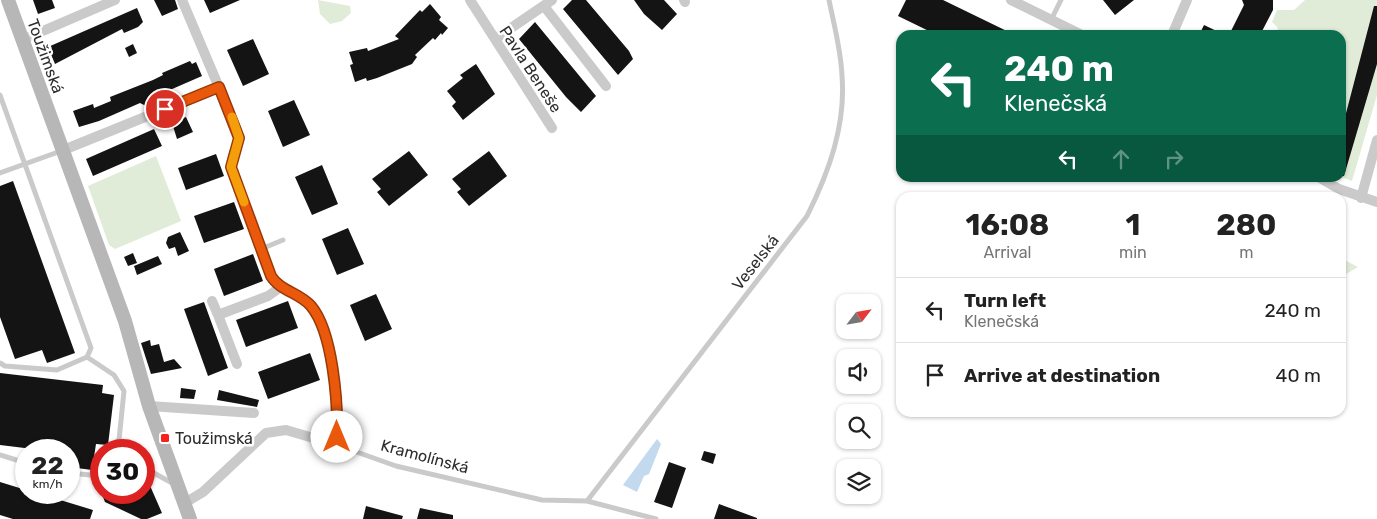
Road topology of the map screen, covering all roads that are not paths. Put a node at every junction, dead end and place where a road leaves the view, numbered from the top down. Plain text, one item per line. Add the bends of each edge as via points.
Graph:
1 (8, 0) edge
2 (115, 0) edge
3 (182, 0) edge
4 (470, 0) edge
5 (828, 0) edge
6 (1010, 0) edge
7 (1061, 0) edge
8 (1187, 0) edge
9 (548, 3) edge
10 (1051, 20) junction
11 (1072, 30) edge
12 (1174, 30) edge
13 (495, 39) junction
14 (22, 40) junction
15 (606, 86) dead end
16 (219, 87) junction
17 (0, 95) edge
18 (552, 128) dead end
19 (1377, 140) edge
20 (61, 151) junction
21 (25, 164) junction
22 (0, 173) edge
23 (1327, 182) edge
24 (1361, 198) junction
25 (1377, 202) edge
26 (284, 240) dead end
27 (261, 248) junction
28 (282, 286) junction
29 (212, 301) dead end
30 (218, 315) junction
31 (88, 358) junction
32 (0, 364) edge
33 (237, 364) dead end
34 (149, 406) junction
35 (254, 413) dead end
36 (119, 439) edge
37 (337, 445) junction
38 (0, 456) edge
39 (15, 460) edge
40 (155, 474) edge
41 (176, 485) junction
42 (188, 501) junction
43 (587, 501) junction
44 (190, 519) edge
45 (656, 519) edge

1 - 14 street, Toužimská
2 - 14 street
3 - 16 street
4 - 13 street, Pavla Beneše
5 - 43 lane, Veselská via 843,77 839,132 825,180 807,216
6 - 10 street
7 - 10 lane
8 - 12 street
9 - 13 street
9 - 15 street
10 - 11 street
13 - 18 street, Pavla Beneše
14 - 20 street, Toužimská
16 - 20 street
16 - 27 street via 239,138 231,167
17 - 21 lane
19 - 24 street
20 - 21 lane
20 - 34 street, Toužimská via 125,321
21 - 22 lane
21 - 31 lane via 91,348
23 - 24 street
24 - 25 street
26 - 27 lane
27 - 28 street via 271,276
28 - 30 street via 268,296
28 - 37 street via 308,302 320,320 336,391
29 - 30 street
30 - 33 street
31 - 32 lane via 57,370
31 - 36 lane via 114,375 124,391
34 - 35 street
34 - 41 street, Toužimská
37 - 42 street, Kramolínská via 286,430 266,433
37 - 43 lane, Kramolínská via 396,466 542,500
38 - 39 lane
40 - 41 lane
41 - 42 street, Toužimská
42 - 44 street, Toužimská
43 - 45 lane, Kramolínská

